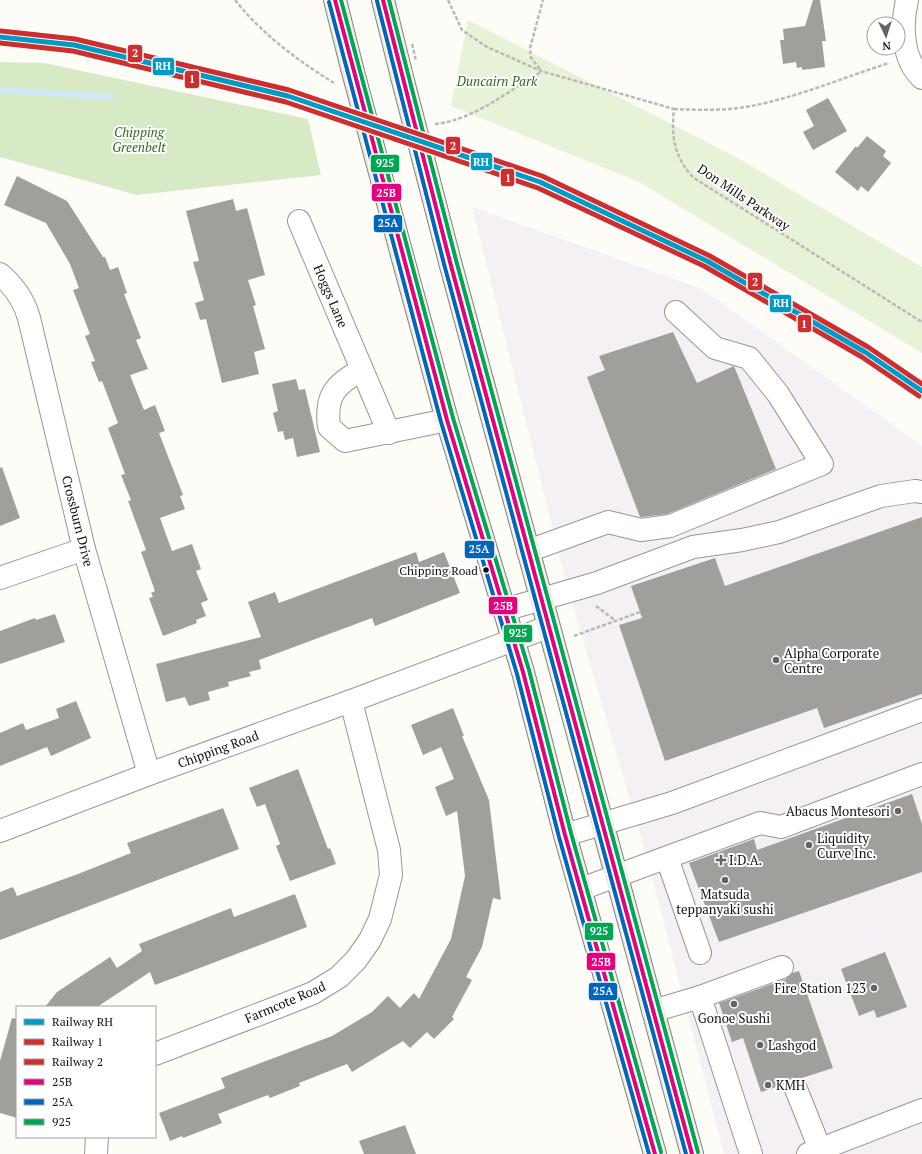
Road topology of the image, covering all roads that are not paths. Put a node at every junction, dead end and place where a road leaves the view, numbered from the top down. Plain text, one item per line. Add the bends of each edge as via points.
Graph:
1 (335, 0) edge
2 (383, 0) edge
3 (907, 0) edge
4 (922, 78) edge
5 (299, 221) dead end
6 (0, 274) edge
7 (676, 312) dead end
8 (362, 370) junction
9 (447, 420) junction
10 (389, 433) junction
11 (922, 492) edge
12 (84, 549) junction
13 (528, 551) junction
14 (0, 578) edge
15 (541, 600) junction
16 (504, 610) junction
17 (548, 627) junction
18 (513, 640) junction
19 (351, 701) junction
20 (922, 710) edge
21 (148, 774) junction
22 (922, 774) edge
23 (602, 824) junction
24 (0, 831) edge
25 (566, 835) junction
26 (667, 858) junction
27 (616, 877) junction
28 (581, 889) junction
29 (700, 953) dead end
30 (782, 967) dead end
31 (700, 997) junction
32 (653, 1011) junction
33 (156, 1054) edge
34 (796, 1089) dead end
35 (922, 1110) edge
36 (97, 1138) edge
37 (845, 1147) edge
38 (814, 1152) edge
39 (96, 1154) edge
40 (655, 1154) edge
41 (692, 1154) edge
42 (751, 1154) edge

1 - 9 main road, bridge
2 - 13 main road, bridge
3 - 4 street via 905,46 915,71
5 - 8 street, Hoggs Lane
6 - 12 street, Crossburn Drive via 25,305 29,318
7 - 13 street via 715,348 749,358 778,394 822,464 670,526 641,530 608,522
8 - 10 street, Hoggs Lane
8 - 10 street via 347,378 334,390 327,410 329,427 346,441
9 - 10 street
9 - 16 main road
11 - 15 street via 881,496 779,532 693,547 597,583
12 - 14 street
12 - 21 street, Crossburn Drive
13 - 15 main road
15 - 16 street
15 - 17 main road
16 - 18 main road
17 - 18 street, Chipping Road
17 - 23 main road
18 - 19 street, Chipping Road
18 - 25 main road
19 - 21 street, Chipping Road
19 - 33 street, Farmcote Road via 389,850 391,875 380,920 370,940 356,960 339,977 313,993
20 - 23 street via 672,803
21 - 24 street, Chipping Road
22 - 26 street via 781,827 760,823
23 - 25 street
23 - 27 main road
25 - 28 main road
26 - 27 street
26 - 29 street
27 - 28 street
27 - 32 main road
28 - 40 main road
30 - 31 street
31 - 32 street
31 - 42 street
32 - 41 main road
34 - 38 street
35 - 37 street
36 - 39 street
37 - 38 street

